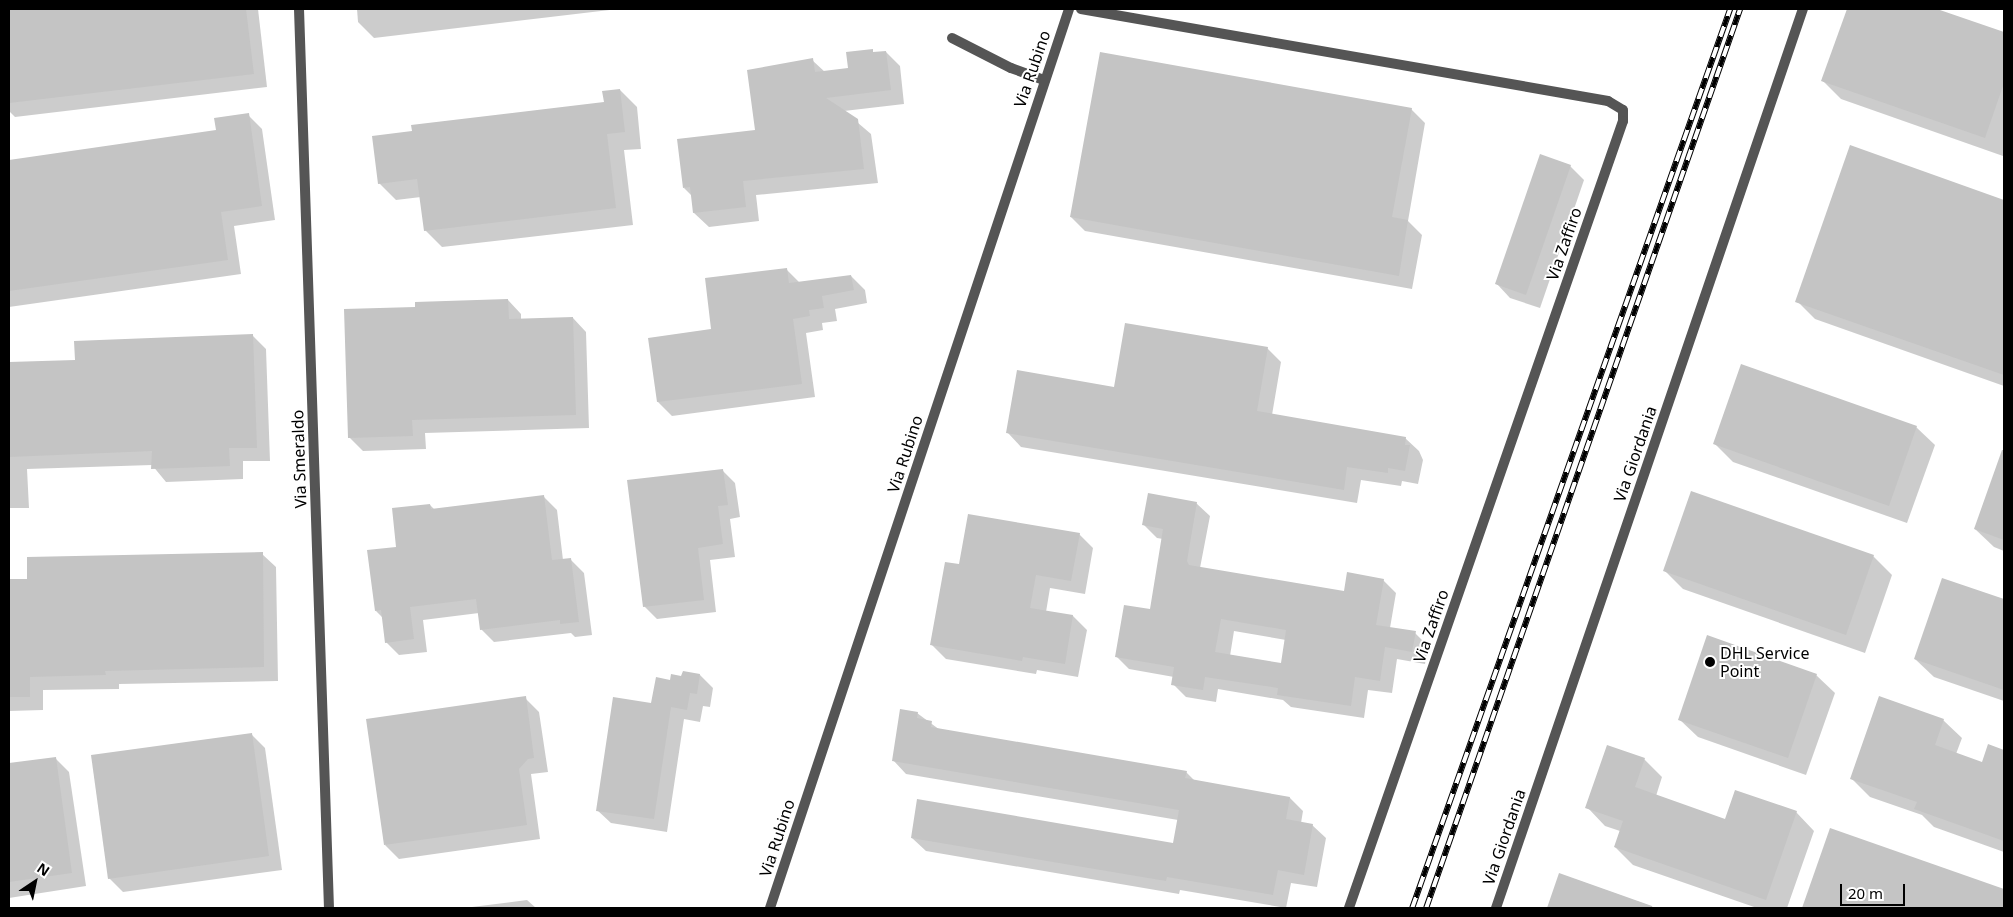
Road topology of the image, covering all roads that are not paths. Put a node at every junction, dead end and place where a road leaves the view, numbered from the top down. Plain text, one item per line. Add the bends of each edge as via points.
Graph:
1 (299, 9) edge
2 (1069, 9) edge
3 (1082, 9) edge
4 (1803, 9) edge
5 (952, 38) dead end
6 (1044, 80) junction
7 (329, 908) edge
8 (770, 908) edge
9 (1349, 908) edge
10 (1496, 908) edge

1 - 7 street, Via Smeraldo
2 - 6 street, Via Rubino
3 - 9 street, Via Zaffiro via 1608,101 1623,110 1622,121
4 - 10 street, Via Giordania
5 - 6 street via 1011,68
6 - 8 street, Via Rubino

